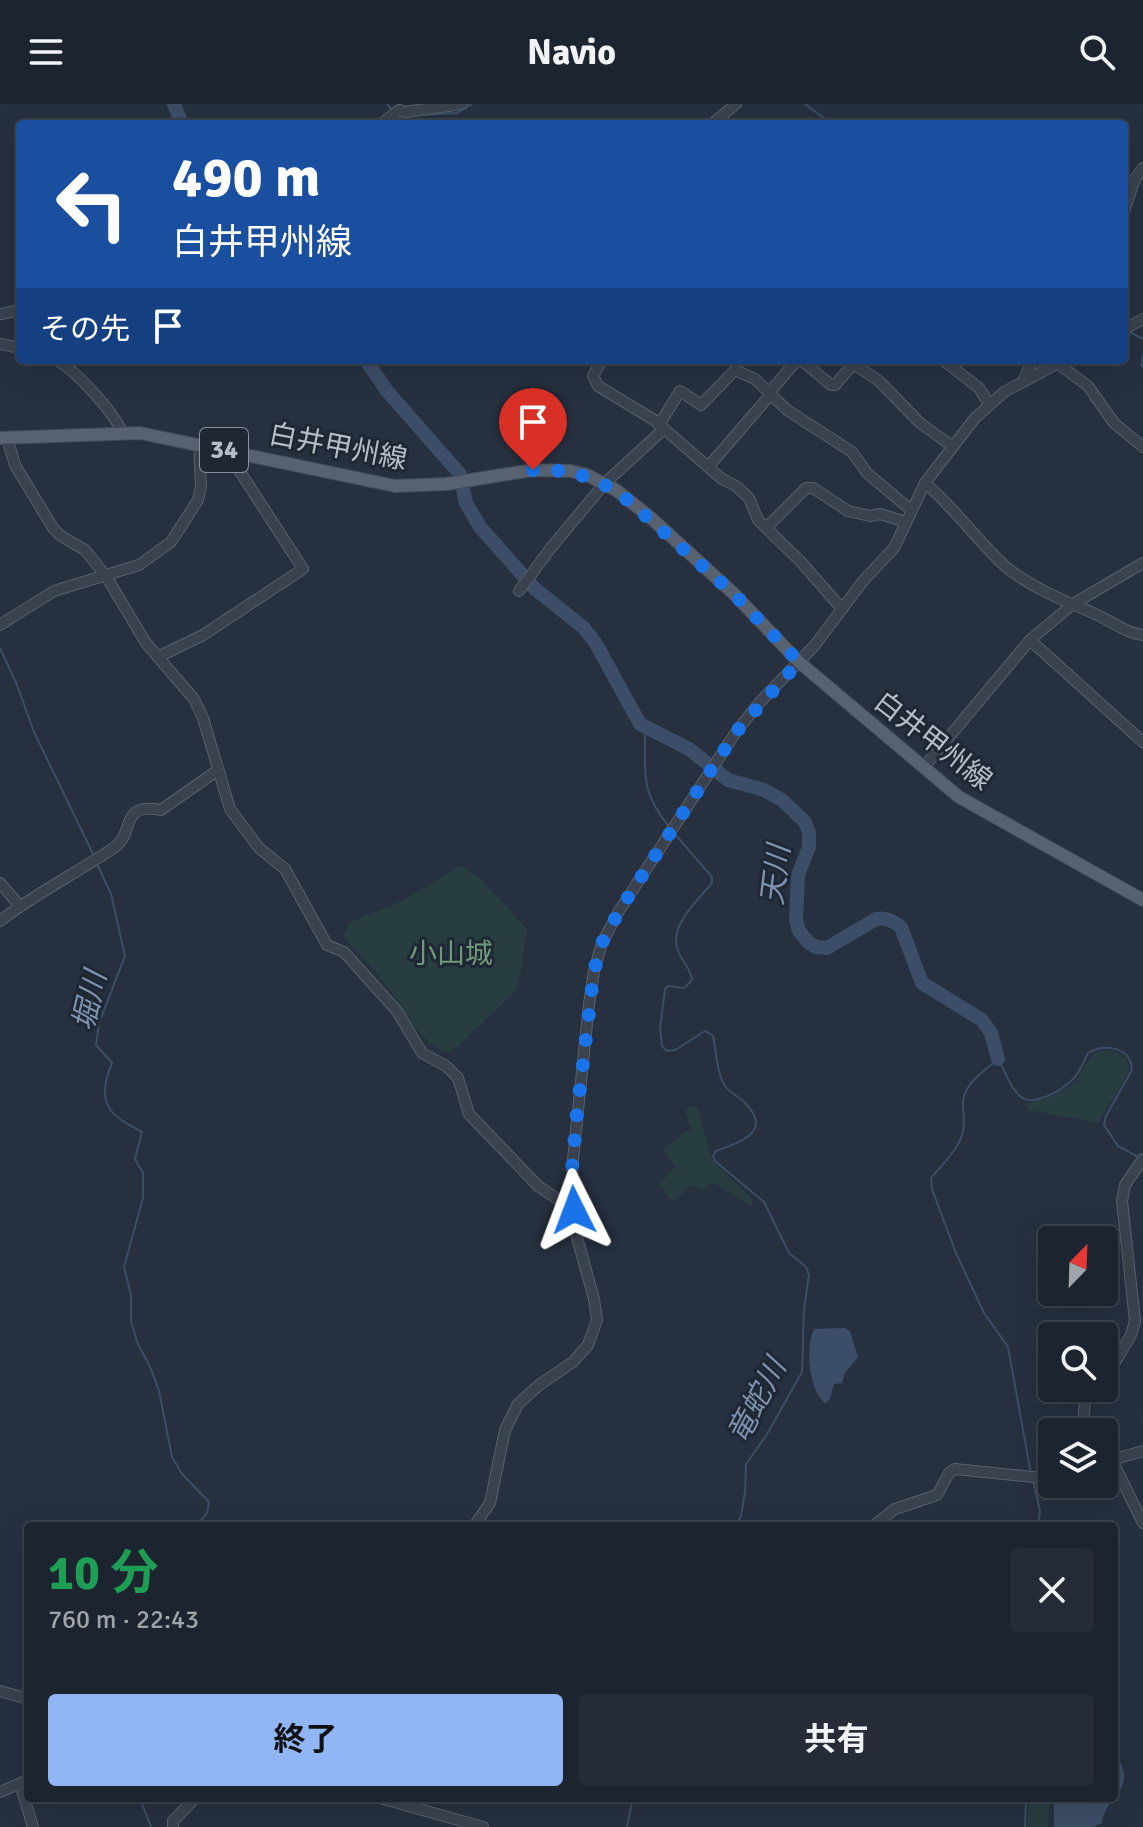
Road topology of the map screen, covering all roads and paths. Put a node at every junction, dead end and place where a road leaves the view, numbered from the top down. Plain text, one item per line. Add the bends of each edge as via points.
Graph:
1 (462, 104) edge
2 (736, 104) edge
3 (386, 120) edge
4 (717, 120) edge
5 (1143, 168) edge
6 (1128, 199) edge
7 (64, 364) edge
8 (600, 364) edge
9 (795, 364) edge
10 (804, 364) edge
11 (852, 364) edge
12 (857, 364) edge
13 (948, 364) edge
14 (1031, 364) edge
15 (1056, 364) edge
16 (1062, 364) edge
17 (1023, 381) junction
18 (770, 393) junction
19 (989, 404) junction
20 (661, 427) junction
21 (123, 433) junction
22 (4, 438) edge
23 (199, 444) junction
24 (952, 446) junction
25 (1143, 447) edge
26 (226, 450) junction
27 (708, 467) junction
28 (605, 483) junction
29 (925, 483) junction
30 (911, 510) junction
31 (906, 522) junction
32 (766, 528) junction
33 (1143, 563) edge
34 (106, 576) junction
35 (519, 591) dead end
36 (1073, 604) junction
37 (842, 609) junction
38 (0, 625) edge
39 (1143, 635) edge
40 (1030, 640) junction
41 (158, 657) junction
42 (799, 662) junction
43 (1143, 742) edge
44 (923, 768) junction
45 (218, 770) junction
46 (0, 883) edge
47 (1143, 900) edge
48 (20, 906) junction
49 (0, 921) edge
50 (1142, 1160) edge
51 (574, 1210) junction
52 (1118, 1357) edge
53 (1143, 1451) edge
54 (1118, 1458) edge
55 (1038, 1479) edge
56 (1118, 1479) edge
57 (477, 1522) edge
58 (878, 1522) edge
59 (1143, 1523) edge
60 (0, 1691) edge
61 (24, 1698) edge
62 (24, 1782) edge
63 (0, 1792) edge
64 (28, 1802) edge
65 (191, 1802) edge
66 (394, 1802) edge
67 (33, 1827) edge
68 (173, 1827) edge
69 (483, 1827) edge

1 - 3 street via 395,113
2 - 4 street
5 - 6 street
7 - 21 street
8 - 20 street via 593,376 598,386
9 - 18 street
10 - 11 street via 831,385
12 - 24 street
13 - 19 street via 979,388
14 - 17 street
15 - 17 street
16 - 25 street via 1088,386 1114,423
17 - 19 street
18 - 20 street via 735,370 701,405 680,391
18 - 27 street
18 - 30 street via 852,452 867,473
19 - 24 street
20 - 27 street
20 - 28 street
21 - 22 main road, 白井甲州線 / 34
21 - 23 main road, 白井甲州線 / 34
22 - 34 street via 53,528 85,550
23 - 26 main road, 白井甲州線 / 34
23 - 34 street via 198,500 177,534 139,565
24 - 29 street
26 - 28 main road, 白井甲州線 / 34 via 414,487 555,470
26 - 41 street via 303,569 203,635
27 - 32 street via 749,498
28 - 35 street
28 - 42 main road, 白井甲州線 / 34 via 733,593
29 - 30 street
29 - 36 street via 1009,569 1039,590
30 - 31 street
31 - 32 street via 848,511 806,488
31 - 37 street via 894,548
32 - 37 street
33 - 36 street
34 - 38 street via 54,591
34 - 41 street
36 - 39 street
36 - 40 street
37 - 42 street
40 - 43 street
40 - 44 street
41 - 45 street via 194,699
42 - 44 main road, 白井甲州線 / 34
42 - 51 street via 760,702 719,757 610,928 594,971 573,1155
44 - 47 main road, 白井甲州線 / 34 via 959,797
45 - 48 street via 161,810 135,812 119,845
45 - 51 street via 230,809 259,848 285,869 327,945 344,952 397,1011 422,1053 458,1078 469,1114 538,1186
46 - 48 street
48 - 49 street
50 - 52 street via 1125,1185 1122,1201 1135,1321
51 - 57 street via 597,1320 588,1345 573,1362 518,1404 505,1430 490,1503
53 - 54 street
55 - 58 street via 955,1469 937,1495 895,1509
56 - 59 street
60 - 61 street
62 - 63 street
64 - 67 street
65 - 68 street
66 - 69 street

